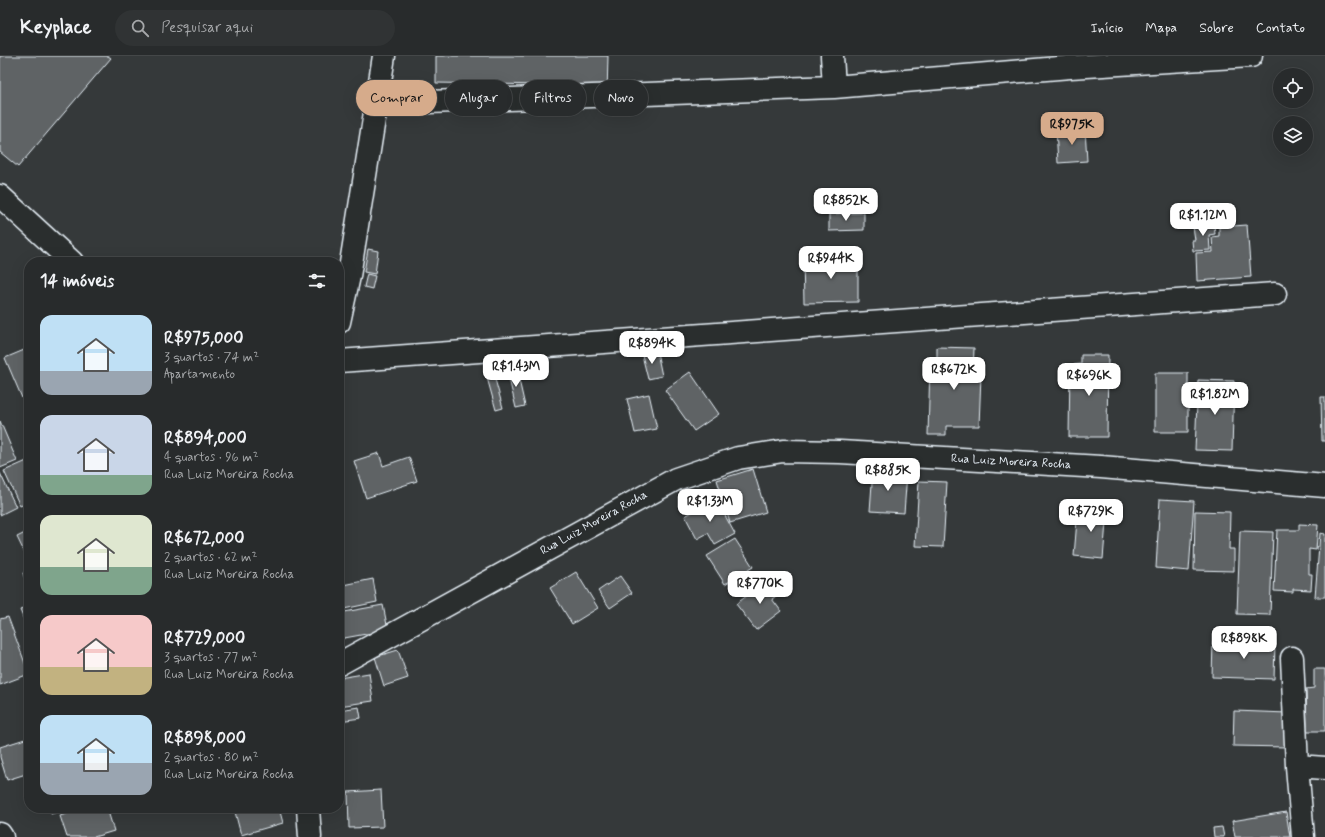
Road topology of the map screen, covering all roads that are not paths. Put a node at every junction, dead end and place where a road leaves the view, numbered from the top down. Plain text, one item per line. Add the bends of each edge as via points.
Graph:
1 (384, 56) edge
2 (832, 56) edge
3 (1251, 56) edge
4 (1070, 62) edge
5 (380, 80) edge
6 (834, 87) junction
7 (437, 102) edge
8 (374, 116) edge
9 (0, 196) edge
10 (67, 257) edge
11 (1275, 294) dead end
12 (344, 299) edge
13 (344, 361) edge
14 (1325, 486) edge
15 (1292, 658) dead end
16 (344, 661) edge
17 (1297, 766) junction
18 (1325, 768) edge
19 (308, 813) edge
20 (0, 834) edge
21 (2, 837) edge
22 (310, 837) edge
23 (1303, 837) edge

1 - 5 street
2 - 6 street
3 - 4 street
4 - 6 street
6 - 7 street
8 - 12 street
9 - 10 street
11 - 13 street
14 - 16 street, Rua Luiz Moreira Rocha via 1101,467 840,452 783,451 738,458 676,479
15 - 17 street
17 - 18 street
17 - 23 street
19 - 22 street
20 - 21 street

